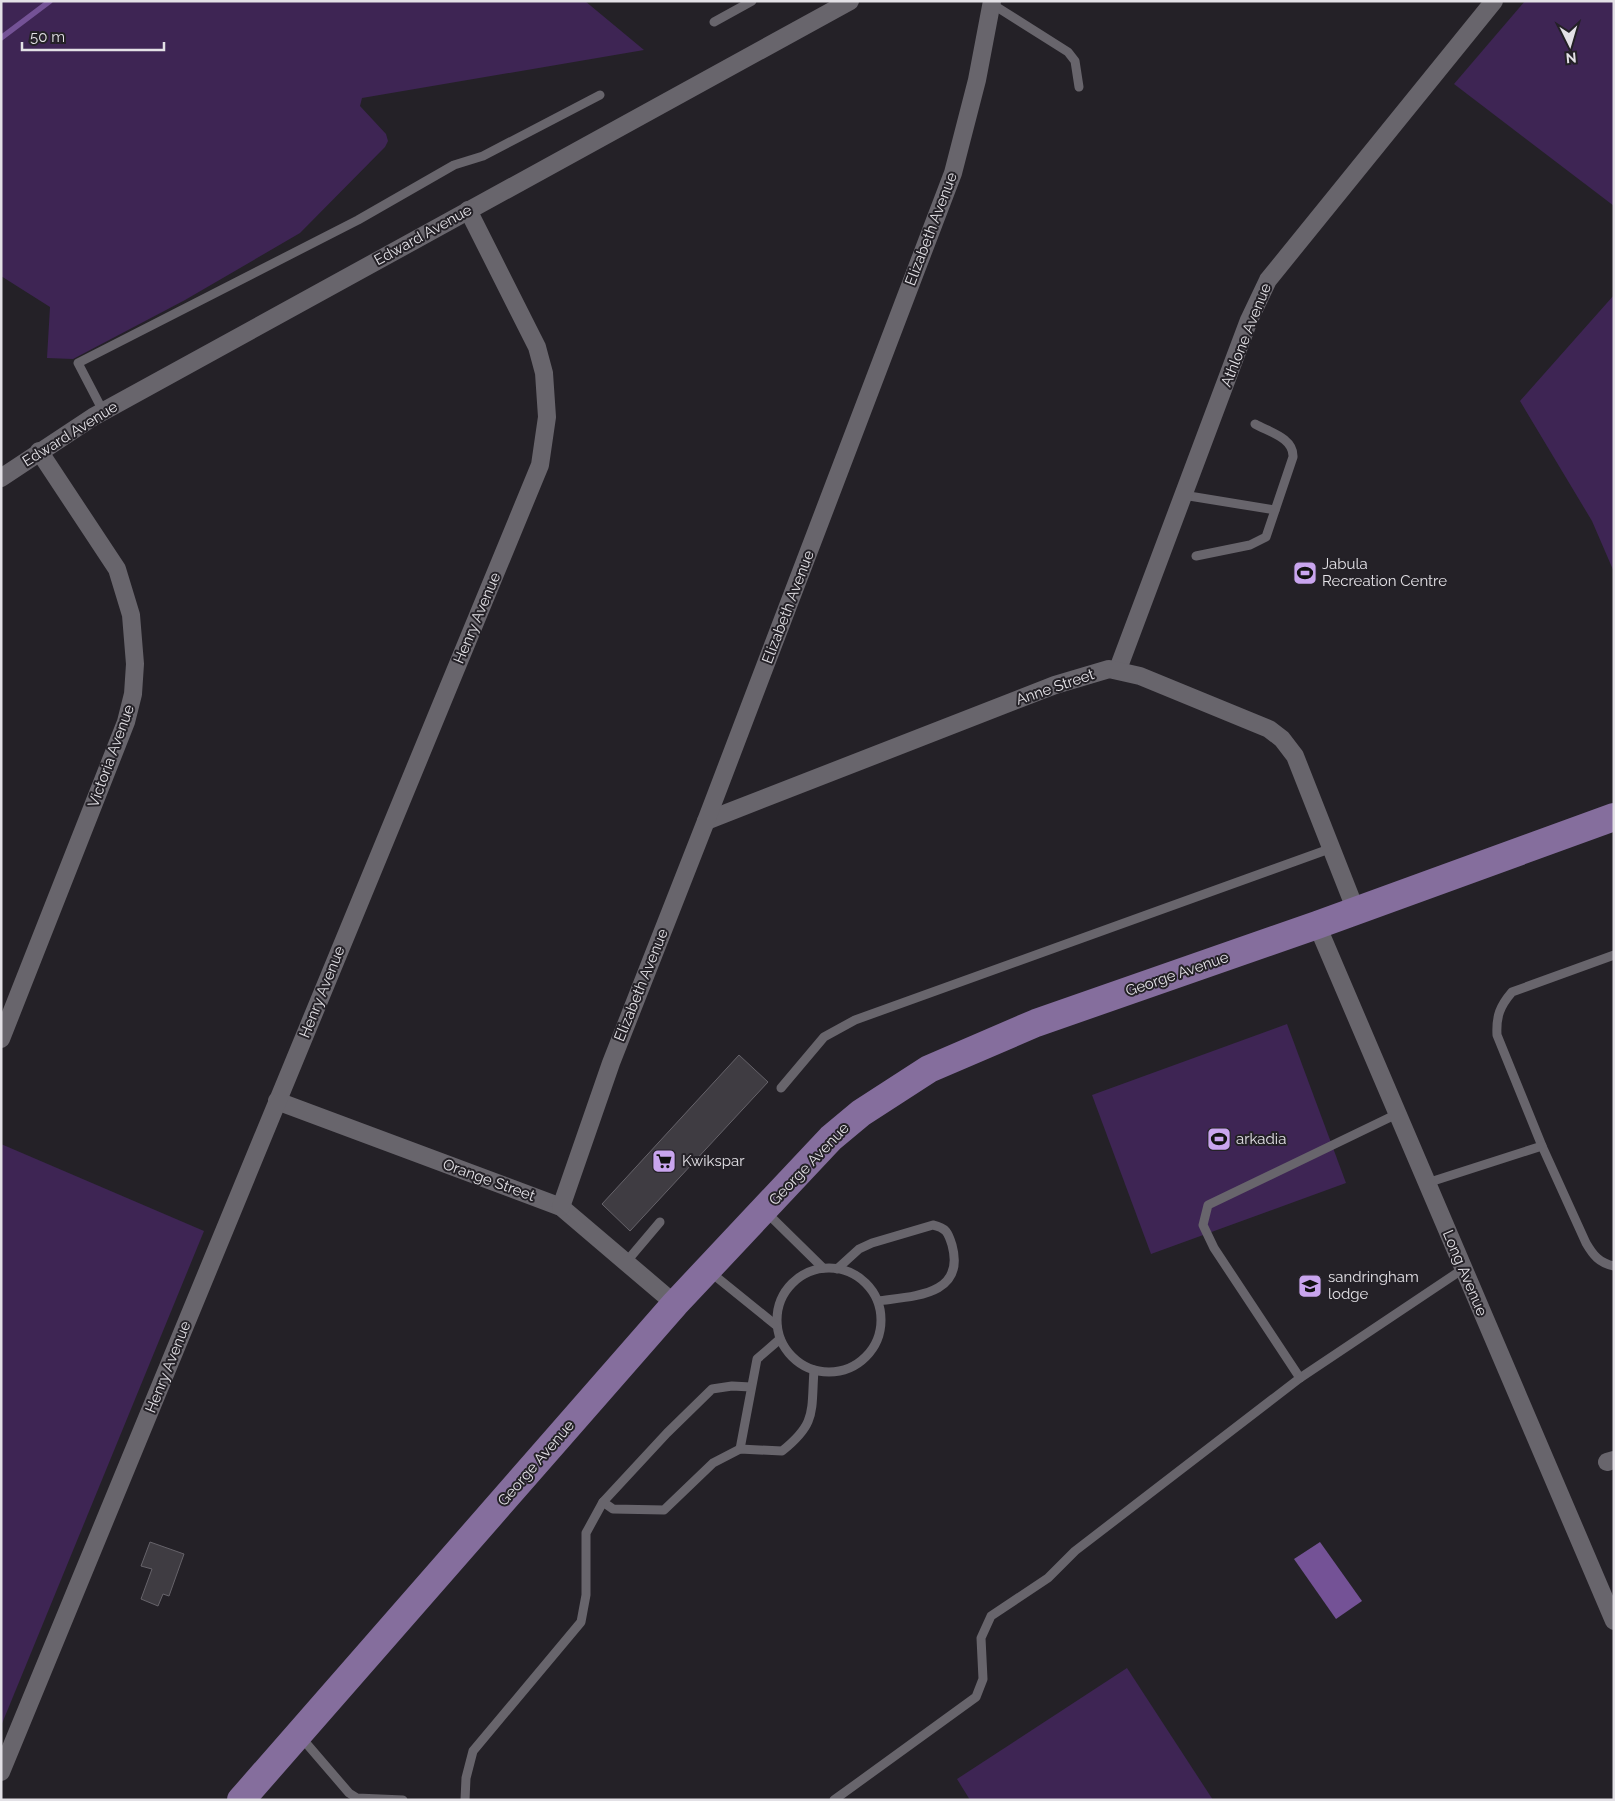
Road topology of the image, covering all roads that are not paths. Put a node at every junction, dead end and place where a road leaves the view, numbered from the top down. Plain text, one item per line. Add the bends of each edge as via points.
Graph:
1 (752, 1) edge
2 (850, 1) edge
3 (1494, 1) edge
4 (992, 2) edge
5 (714, 22) dead end
6 (1079, 87) dead end
7 (600, 95) dead end
8 (468, 210) junction
9 (103, 411) junction
10 (1255, 424) dead end
11 (39, 451) junction
12 (1, 478) edge
13 (1183, 495) junction
14 (1275, 510) junction
15 (1196, 556) dead end
16 (1118, 669) junction
17 (1614, 817) edge
18 (706, 821) junction
19 (1332, 848) junction
20 (1356, 911) junction
21 (1317, 925) junction
22 (1614, 955) edge
23 (1, 1039) edge
24 (780, 1088) dead end
25 (277, 1101) junction
26 (1399, 1113) junction
27 (1542, 1146) junction
28 (1427, 1184) junction
29 (562, 1207) junction
30 (764, 1210) junction
31 (660, 1222) dead end
32 (627, 1261) junction
33 (1614, 1266) edge
34 (823, 1268) junction
35 (837, 1269) junction
36 (1464, 1269) junction
37 (708, 1270) junction
38 (878, 1301) junction
39 (675, 1304) junction
40 (777, 1326) junction
41 (780, 1339) junction
42 (814, 1370) junction
43 (1300, 1378) junction
44 (751, 1387) junction
45 (740, 1449) junction
46 (603, 1502) junction
47 (1614, 1621) edge
48 (299, 1734) junction
49 (1, 1772) edge
50 (357, 1799) edge
51 (240, 1800) edge
52 (403, 1800) edge
53 (465, 1800) edge
54 (834, 1800) edge

1 - 5 lane
2 - 8 street, Edward Avenue
3 - 13 street, Athlone Avenue via 1268,280 1249,320
4 - 6 lane via 1068,52 1075,62
4 - 18 street, Elizabeth Avenue via 973,97 953,173
7 - 9 lane via 483,156 454,165 358,220 78,364
8 - 9 street, Edward Avenue
8 - 25 street, Henry Avenue via 537,348 544,373 547,417 540,465
9 - 11 street, Edward Avenue
10 - 14 lane via 1289,442 1294,449
11 - 12 street, Edward Avenue
11 - 23 street, Victoria Avenue via 117,569 131,615 134,684 126,722
13 - 14 lane
13 - 16 street, Athlone Avenue
14 - 15 lane via 1266,537 1258,542
16 - 18 street, Anne Street via 1090,673 1055,685
16 - 19 street, Anne Street via 1276,733 1295,756
17 - 20 main road, George Avenue
18 - 29 street, Elizabeth Avenue via 611,1063
19 - 20 street, Anne Street
19 - 24 lane via 855,1020 824,1037
20 - 21 main road, George Avenue
21 - 26 street, Long Avenue
21 - 30 main road, George Avenue via 1036,1023 929,1069 861,1113 831,1138
22 - 27 lane via 1512,992 1500,1006 1497,1035
25 - 29 street, Orange Street
25 - 49 street, Henry Avenue
26 - 28 street, Long Avenue
26 - 43 lane via 1208,1205 1203,1225 1214,1248
27 - 28 lane
27 - 33 lane via 1586,1243 1595,1257
28 - 36 street, Long Avenue
29 - 32 street, Orange Street
30 - 34 lane
30 - 37 main road, George Avenue
31 - 32 lane
32 - 39 street, Orange Street
34 - 35 lane
34 - 40 lane via 798,1278 788,1287 777,1312
35 - 38 lane via 862,1280
35 - 38 lane via 859,1249 872,1243 933,1225 943,1227 948,1232 954,1255 949,1279 935,1291
36 - 43 lane
36 - 47 street, Long Avenue
37 - 39 main road, George Avenue
37 - 40 lane
38 - 42 lane via 880,1328 870,1353 848,1369 834,1372
39 - 48 main road, George Avenue
40 - 41 lane
41 - 42 lane via 796,1361
41 - 44 lane via 756,1358
42 - 45 lane via 811,1418 798,1438 782,1450
43 - 54 lane via 1075,1551 1048,1578 991,1616 981,1638 983,1679 976,1697
44 - 45 lane
44 - 46 lane via 712,1388
45 - 46 lane via 713,1463 664,1510 613,1509
46 - 53 lane via 586,1533 586,1595 581,1622 474,1750 466,1778
48 - 50 lane
48 - 51 main road, George Avenue
50 - 52 lane

